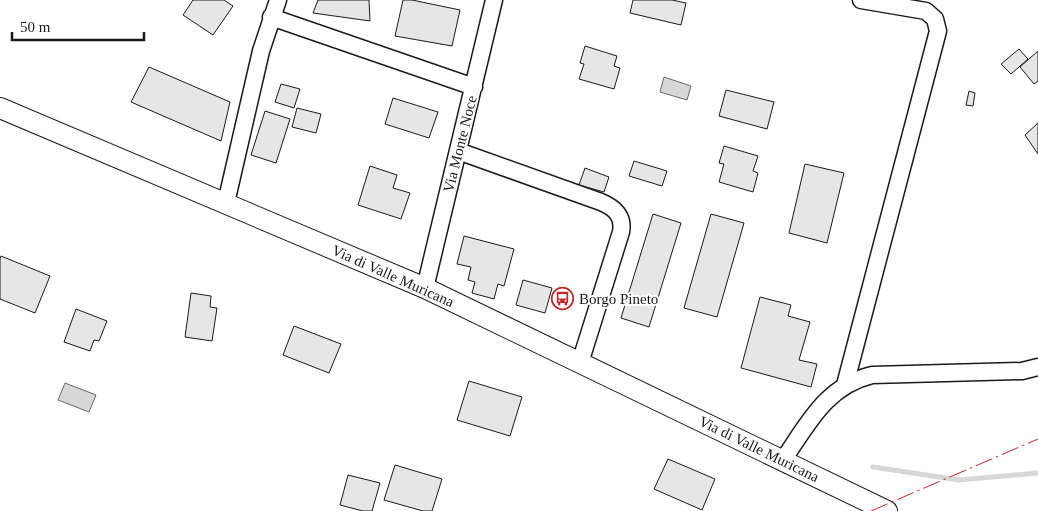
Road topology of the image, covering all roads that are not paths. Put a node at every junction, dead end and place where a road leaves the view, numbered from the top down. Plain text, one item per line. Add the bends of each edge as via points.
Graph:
1 (278, 0) edge
2 (494, 0) edge
3 (861, 0) edge
4 (272, 17) junction
5 (474, 87) junction
6 (0, 108) edge
7 (458, 152) junction
8 (226, 203) junction
9 (425, 288) junction
10 (580, 363) junction
11 (1038, 368) edge
12 (845, 385) junction
13 (783, 460) junction
14 (888, 511) edge

1 - 4 street
2 - 5 street, Via Monte Noce
3 - 12 street via 926,11 935,19 938,31
4 - 5 street
4 - 8 street via 260,51
5 - 7 street, Via Monte Noce
6 - 8 street, Via di Valle Muricana
7 - 9 street, Via Monte Noce
7 - 10 street via 601,202 619,213 621,232
8 - 9 street, Via di Valle Muricana
9 - 10 street, Via di Valle Muricana
10 - 13 street, Via di Valle Muricana
11 - 12 street via 872,375
12 - 13 street via 821,405
13 - 14 street, Via di Valle Muricana

